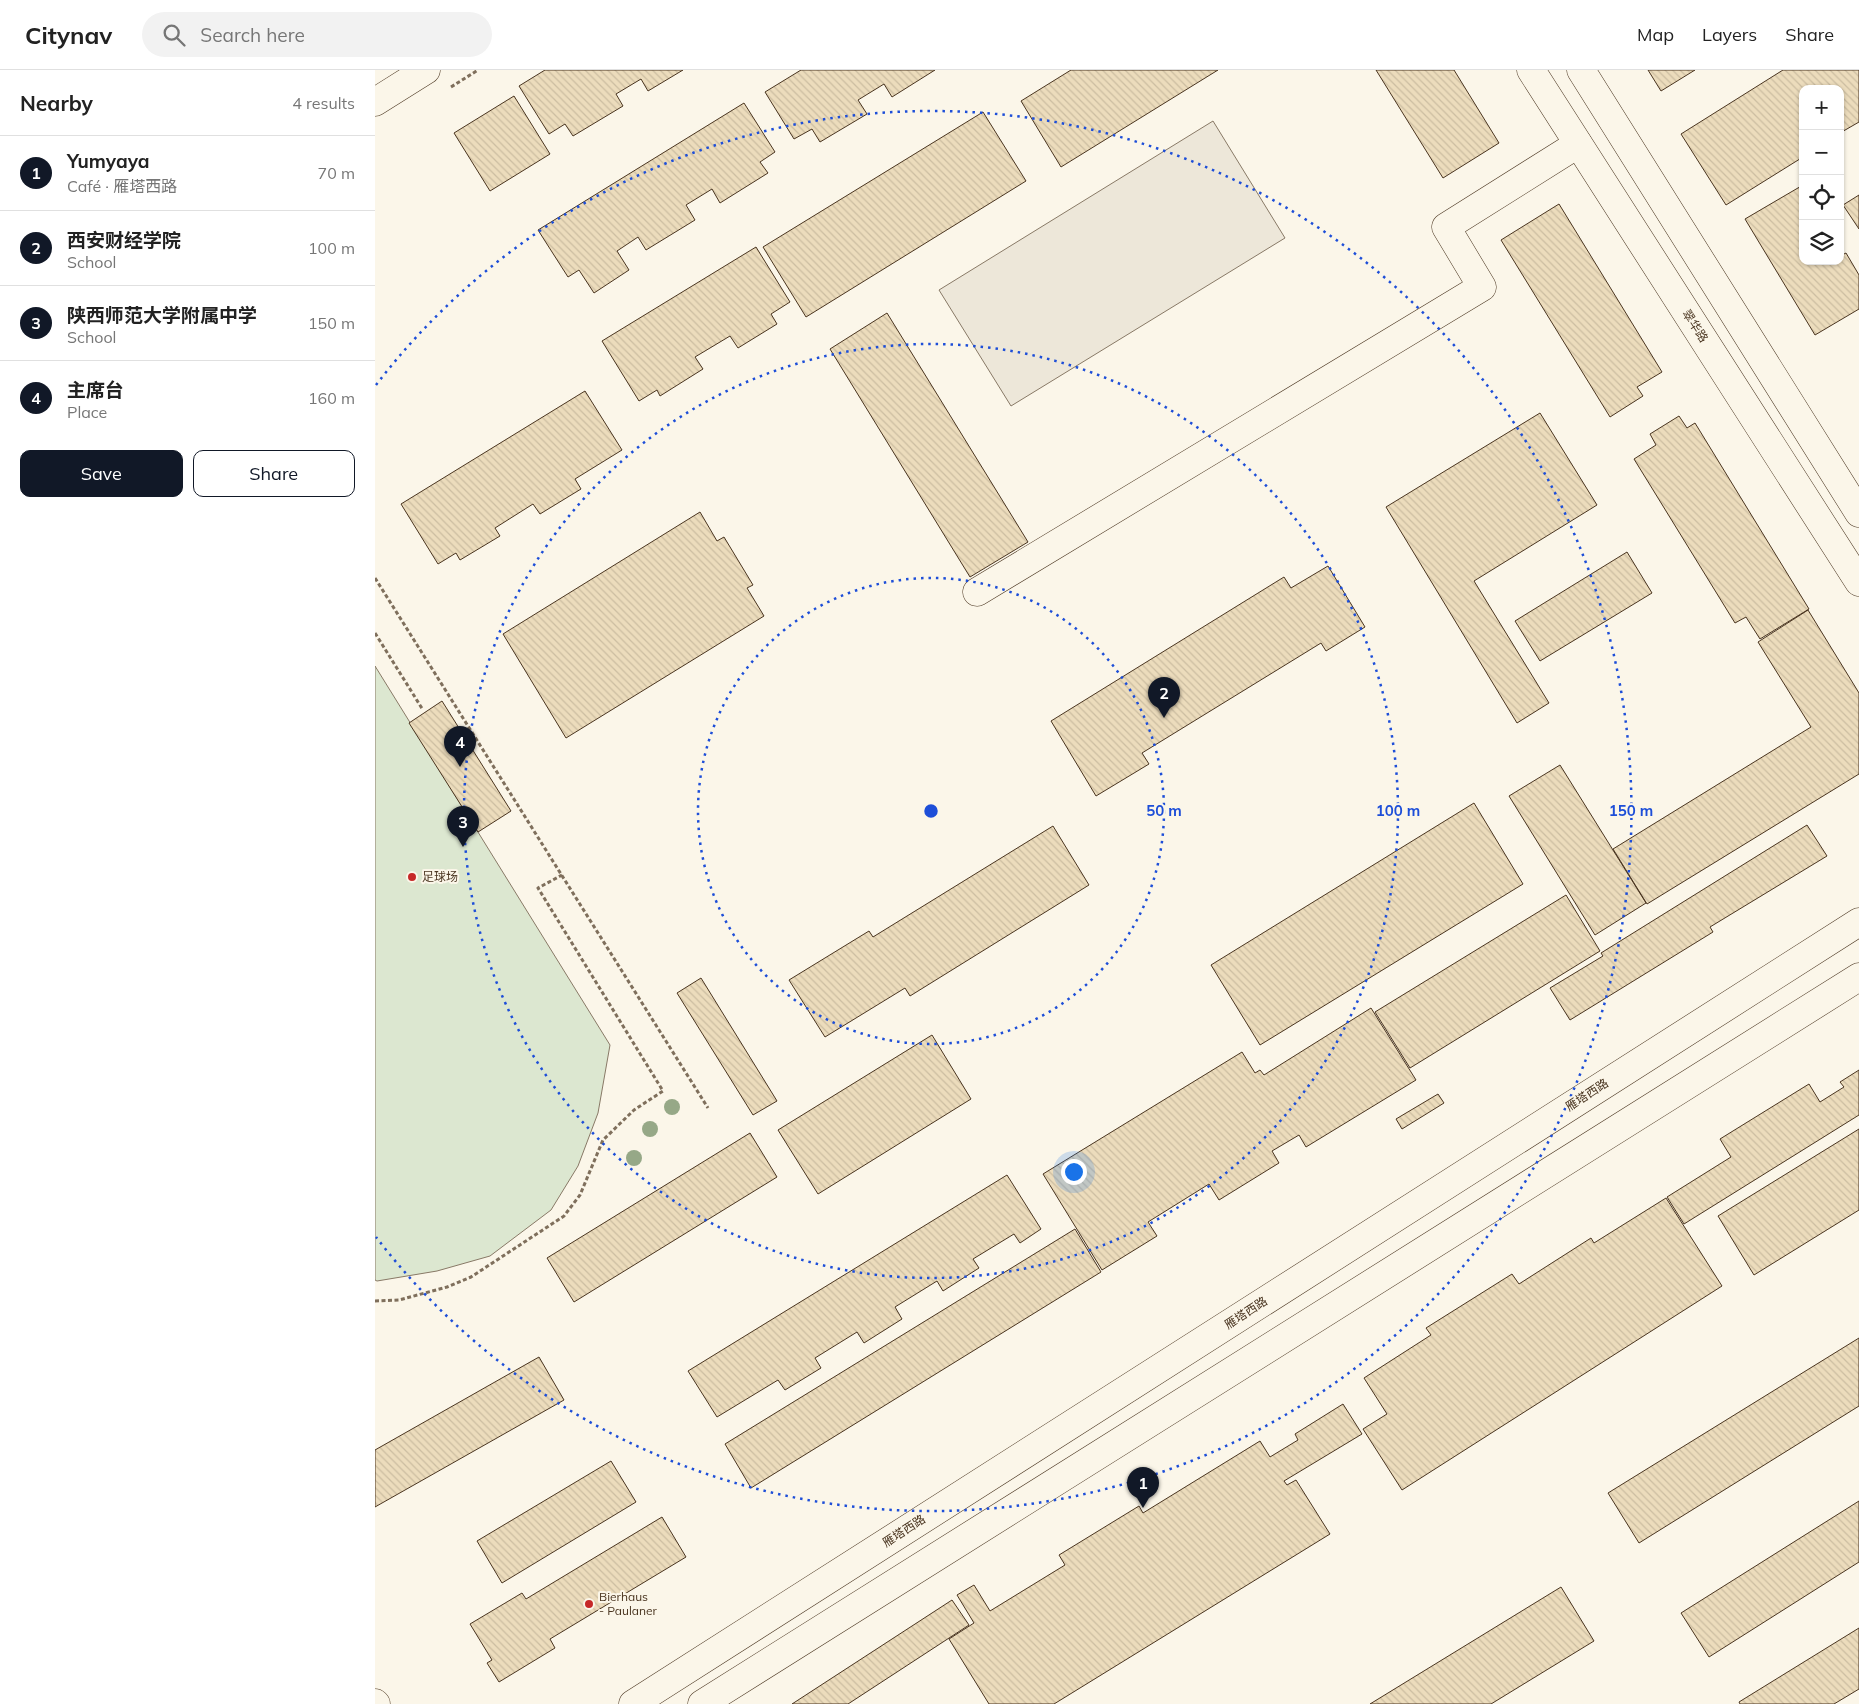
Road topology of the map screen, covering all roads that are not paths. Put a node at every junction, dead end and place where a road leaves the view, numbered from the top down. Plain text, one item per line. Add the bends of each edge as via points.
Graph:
1 (426, 70) edge
2 (1531, 70) edge
3 (1581, 70) edge
4 (375, 102) edge
5 (1577, 144) junction
6 (1859, 513) edge
7 (1859, 582) edge
8 (977, 592) dead end
9 (1859, 922) edge
10 (1859, 977) edge
11 (633, 1704) edge
12 (702, 1704) edge

1 - 4 street
2 - 5 street, 翠华路
3 - 6 street
5 - 7 street, 翠华路
5 - 8 street via 1446,227 1482,287
9 - 11 street, 雁塔西路
10 - 12 street

